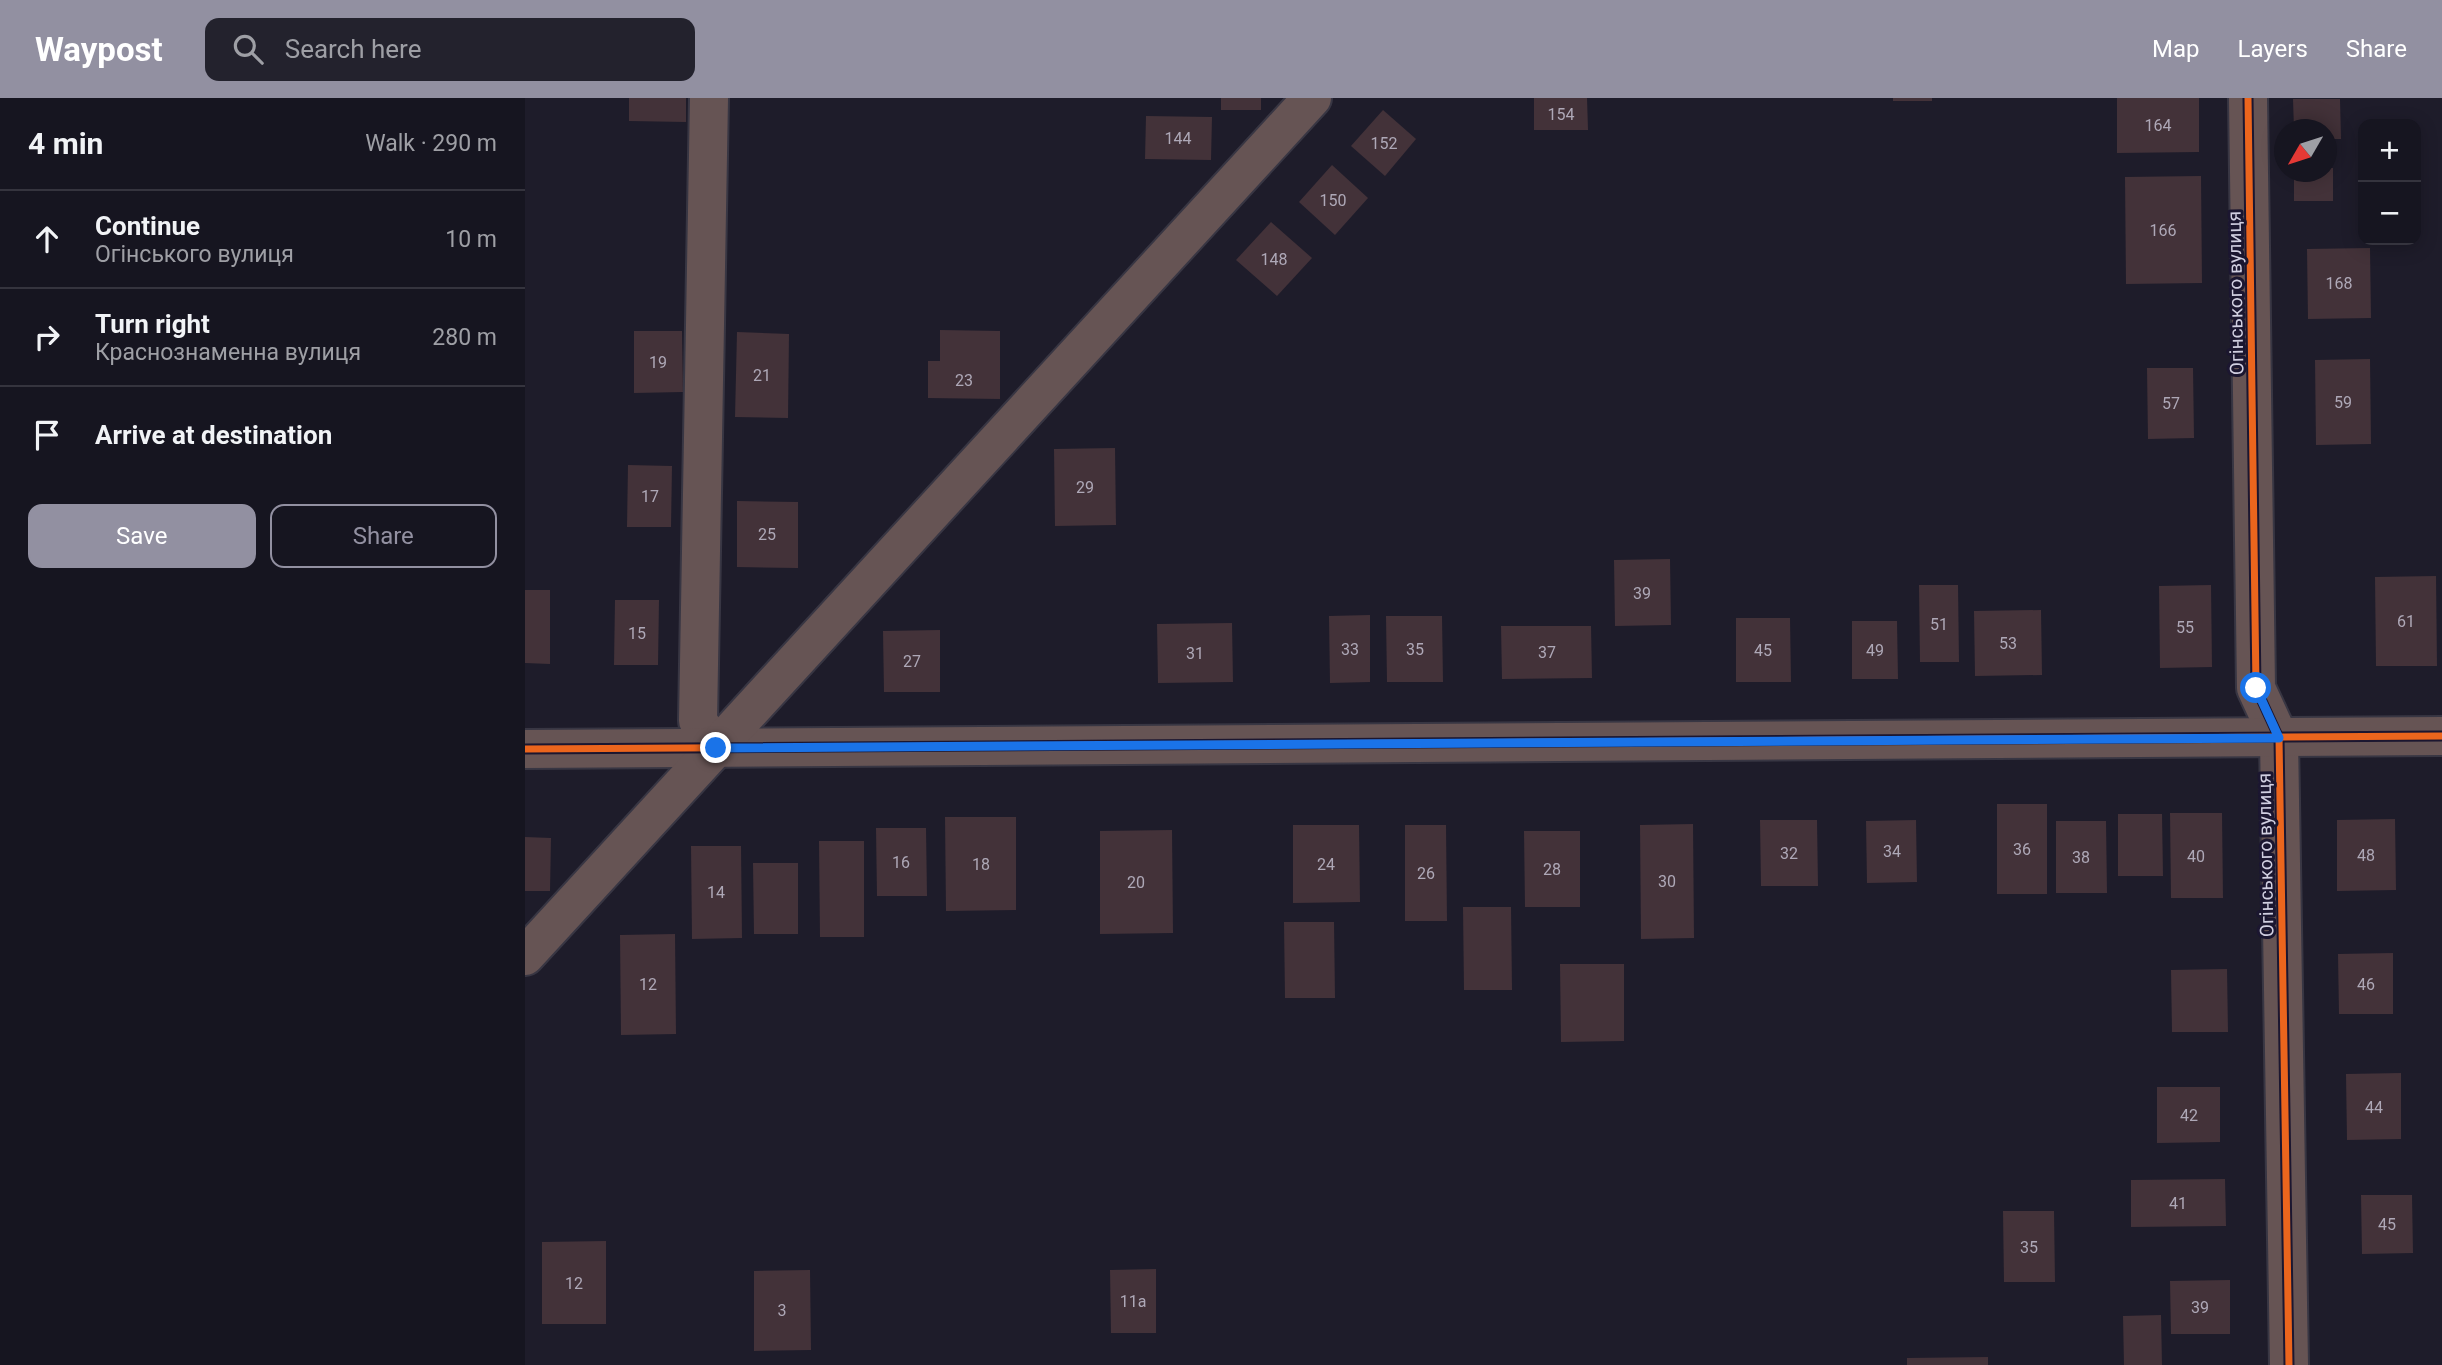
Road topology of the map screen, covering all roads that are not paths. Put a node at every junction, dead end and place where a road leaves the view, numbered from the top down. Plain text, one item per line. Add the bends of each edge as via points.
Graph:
1 (709, 98) edge
2 (1312, 98) edge
3 (2248, 98) edge
4 (2442, 736) edge
5 (2279, 738) junction
6 (716, 748) junction
7 (525, 749) edge
8 (525, 956) edge
9 (2289, 1365) edge

1 - 6 street via 698,721
2 - 6 street
3 - 5 street, Огінського вулиця via 2256,688
4 - 5 street
5 - 6 street
5 - 9 street, Огінського вулиця
6 - 7 street
6 - 8 street

